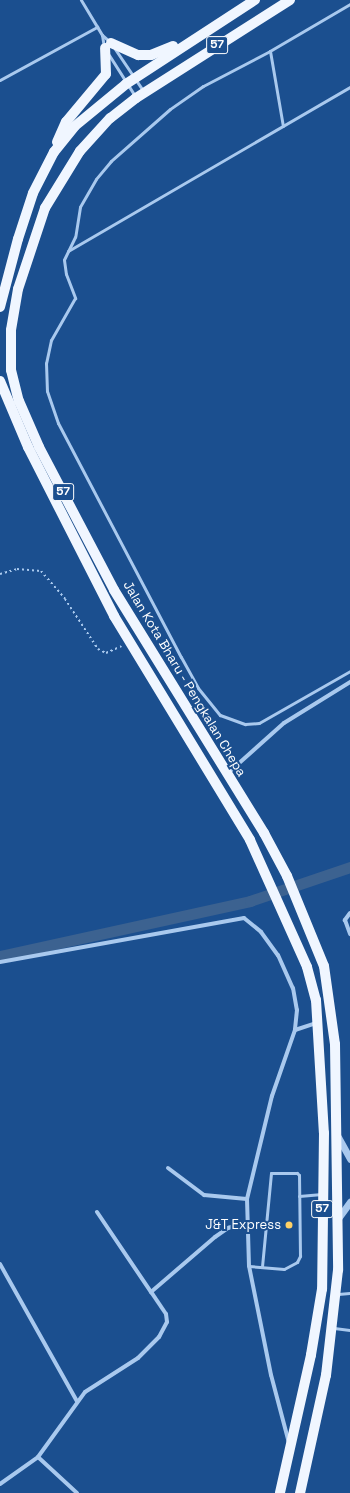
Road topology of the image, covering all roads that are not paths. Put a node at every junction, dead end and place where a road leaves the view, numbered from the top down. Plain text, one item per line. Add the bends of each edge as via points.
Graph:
1 (81, 0) edge
2 (255, 0) edge
3 (290, 0) edge
4 (350, 4) edge
5 (96, 27) junction
6 (102, 35) junction
7 (197, 36) junction
8 (108, 46) junction
9 (270, 51) junction
10 (0, 80) edge
11 (130, 81) junction
12 (350, 87) edge
13 (140, 95) junction
14 (283, 126) junction
15 (54, 152) junction
16 (66, 252) junction
17 (0, 307) edge
18 (0, 381) edge
19 (350, 671) edge
20 (350, 682) edge
21 (227, 774) junction
22 (350, 913) edge
23 (350, 934) edge
24 (0, 962) edge
25 (318, 1022) junction
26 (295, 1030) junction
27 (337, 1135) junction
28 (350, 1159) edge
29 (168, 1168) dead end
30 (322, 1194) junction
31 (299, 1196) junction
32 (247, 1199) junction
33 (350, 1202) edge
34 (97, 1212) dead end
35 (339, 1217) junction
36 (247, 1222) junction
37 (0, 1264) edge
38 (249, 1266) junction
39 (262, 1267) junction
40 (151, 1292) junction
41 (350, 1293) edge
42 (336, 1294) junction
43 (332, 1328) junction
44 (350, 1330) edge
45 (78, 1401) junction
46 (291, 1450) junction
47 (38, 1457) junction
48 (0, 1484) edge
49 (77, 1493) edge
50 (280, 1493) edge
51 (300, 1493) edge

1 - 5 lane
2 - 7 main road, 57
3 - 13 main road, Jalan Kota Bharu - Pengkalan Chepa / 57
4 - 9 lane
5 - 6 lane
5 - 10 lane
6 - 8 lane
6 - 8 lane
7 - 8 main road via 151,55 135,54
7 - 11 main road, 57
8 - 11 lane
8 - 11 lane
8 - 15 main road via 106,74 66,122
9 - 14 lane
9 - 16 lane via 203,86 170,109 111,161 80,207 75,237
11 - 13 lane
11 - 13 lane
11 - 15 main road, 57 via 80,121
12 - 14 lane
13 - 21 main road, Jalan Kota Bharu - Pengkalan Chepa / 57 via 110,118 80,152 45,208 18,289 11,330 11,370 19,401 39,447 114,590
14 - 16 lane
15 - 17 main road, 57 via 33,193
16 - 19 lane via 64,266 75,298 51,340 46,363 48,391 58,423 198,688 220,715 245,724 259,723
18 - 25 main road, Jalan Kota Bharu - Pengkalan Chepa / 57 via 28,447 130,643 250,840 307,968
20 - 21 street via 284,723
21 - 27 main road, Jalan Kota Bharu - Pengkalan Chepa / 57 via 287,876 324,966 335,1044
22 - 23 street via 345,920
24 - 26 street via 244,918 261,932 278,955 293,988 297,1010
25 - 26 street
25 - 30 main road, Jalan Kota Bharu - Pengkalan Chepa / 57 via 324,1133
26 - 32 street via 272,1096
27 - 28 street
27 - 35 main road, Jalan Kota Bharu - Pengkalan Chepa / 57
29 - 32 street via 204,1195
30 - 31 lane
30 - 46 main road, Jalan Kota Bharu - Pengkalan Chepa / 57 via 322,1289
31 - 39 lane via 300,1256 297,1262 284,1269
31 - 39 lane via 297,1173 271,1173
32 - 36 street
33 - 35 street
34 - 40 street
35 - 42 main road, Jalan Kota Bharu - Pengkalan Chepa / 57
36 - 38 street
36 - 40 street via 228,1228 215,1237
37 - 45 street
38 - 39 lane
38 - 46 street via 271,1376
40 - 45 street via 166,1314 167,1322 159,1338 138,1358 85,1392
41 - 42 lane
42 - 43 main road, Jalan Kota Bharu - Pengkalan Chepa / 57
43 - 44 lane
43 - 51 main road, Jalan Kota Bharu - Pengkalan Chepa / 57 via 326,1375
45 - 47 street
46 - 50 main road, Jalan Kota Bharu - Pengkalan Chepa / 57
47 - 48 street
47 - 49 street

